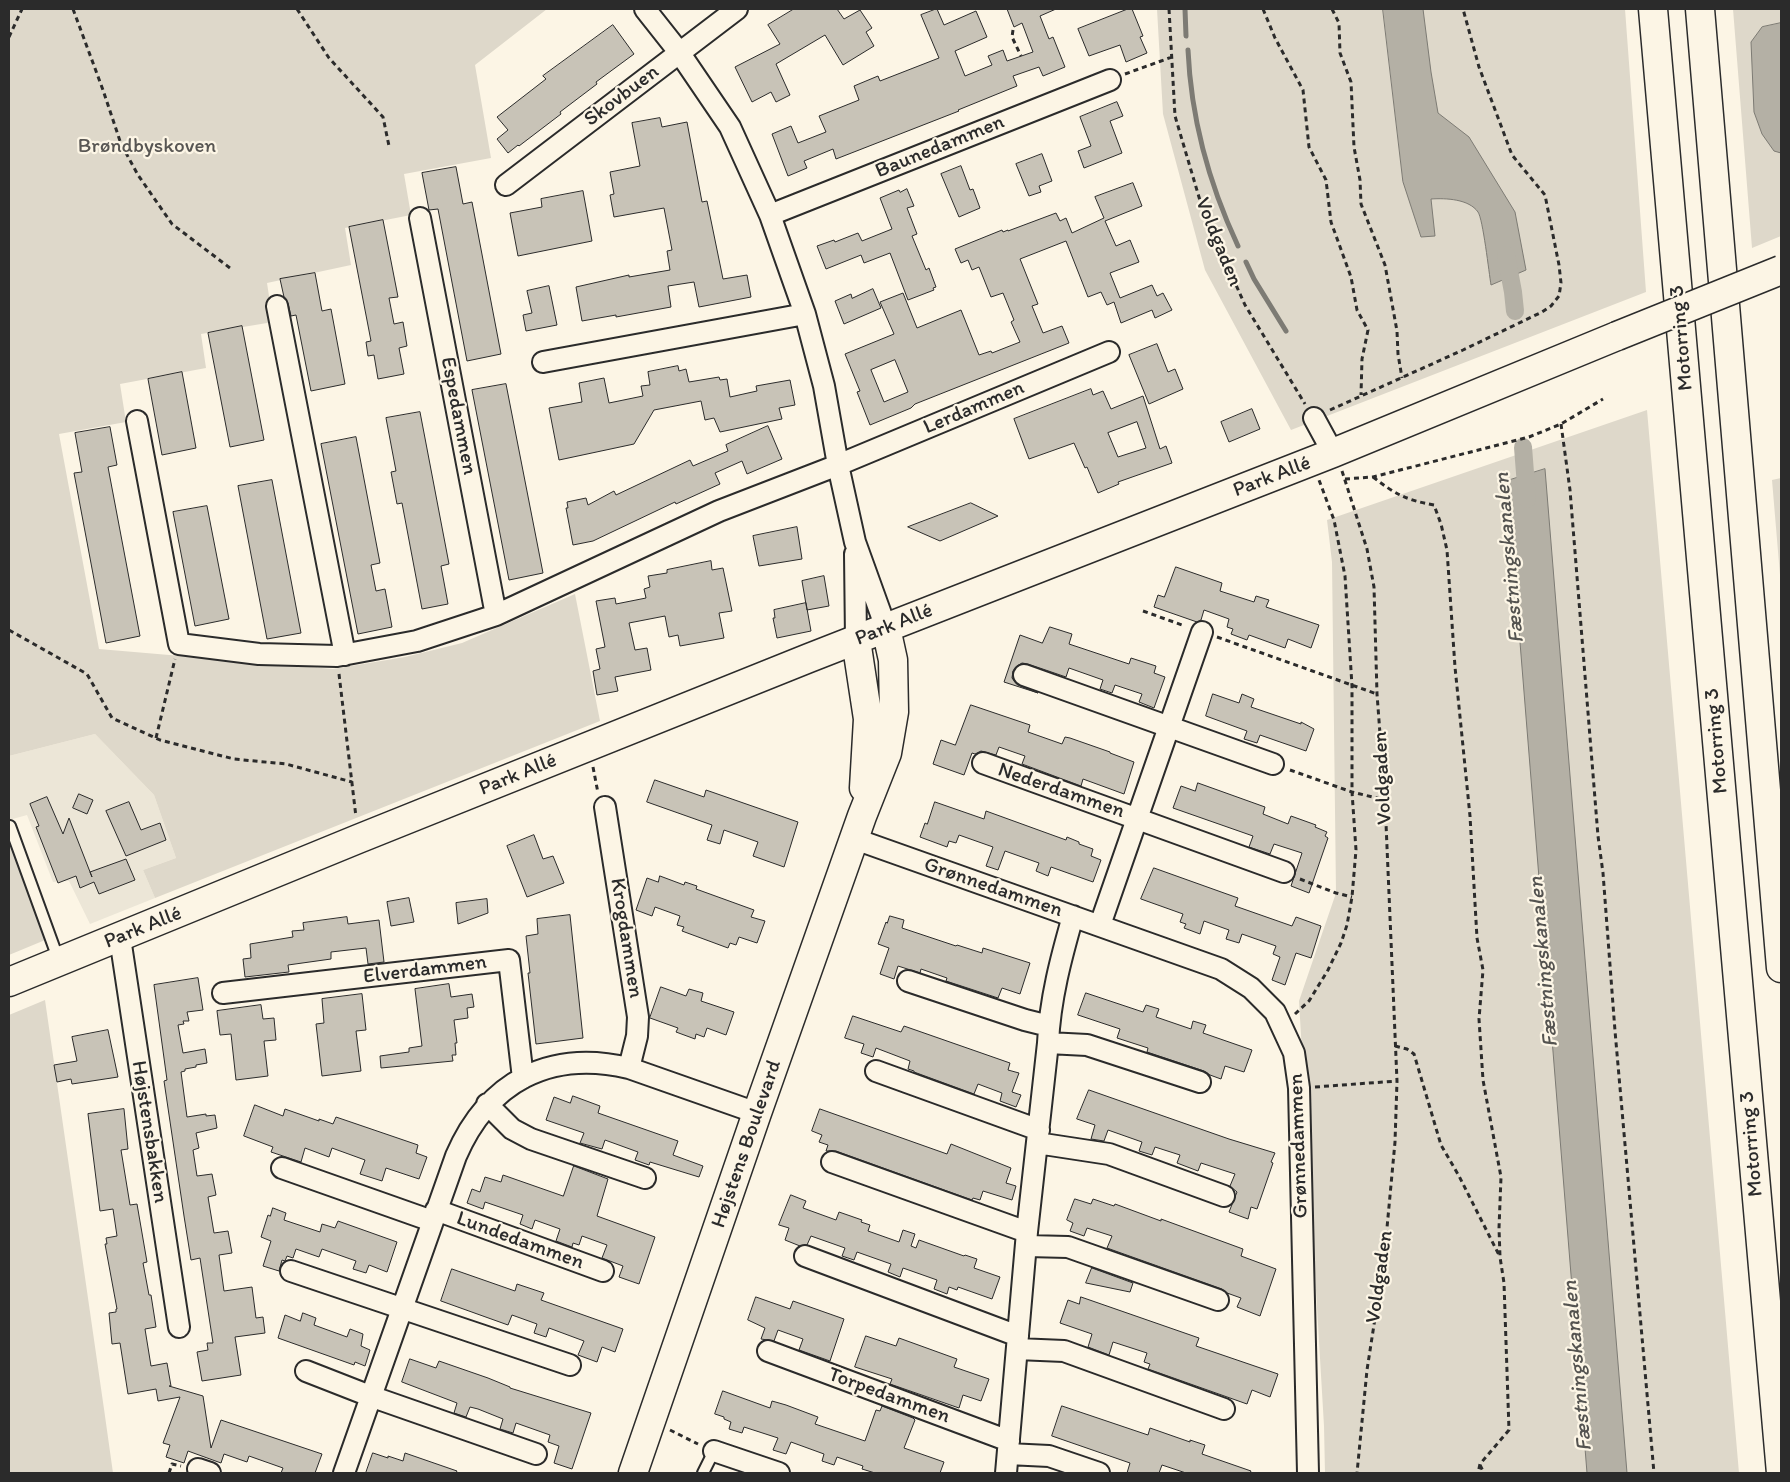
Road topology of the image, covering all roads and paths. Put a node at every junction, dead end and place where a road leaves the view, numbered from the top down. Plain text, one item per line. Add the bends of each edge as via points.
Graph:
1 (22, 9) edge
2 (73, 9) edge
3 (298, 9) edge
4 (645, 9) edge
5 (737, 9) edge
6 (1169, 9) edge
7 (1263, 9) edge
8 (1332, 9) edge
9 (1463, 9) edge
10 (1653, 9) edge
11 (1700, 9) edge
12 (1013, 30) dead end
13 (9, 37) edge
14 (679, 52) junction
15 (1020, 56) dead end
16 (1172, 57) junction
17 (1110, 80) joint
18 (388, 146) dead end
19 (506, 185) dead end
20 (770, 215) junction
21 (420, 218) dead end
22 (230, 268) dead end
23 (1781, 270) edge
24 (277, 306) dead end
25 (806, 314) junction
26 (1109, 352) dead end
27 (543, 362) dead end
28 (1402, 378) junction
29 (1361, 395) junction
30 (1603, 399) dead end
31 (1314, 418) junction
32 (137, 421) dead end
33 (1561, 424) junction
34 (1323, 457) junction
35 (838, 465) junction
36 (1373, 478) junction
37 (855, 542) junction
38 (1144, 611) dead end
39 (496, 614) junction
40 (886, 628) junction
41 (9, 630) edge
42 (1202, 632) junction
43 (856, 640) junction
44 (179, 644) junction
45 (341, 655) junction
46 (1024, 675) dead end
47 (1352, 686) junction
48 (1378, 694) junction
49 (1170, 727) junction
50 (156, 738) junction
51 (587, 747) junction
52 (983, 764) dead end
53 (1273, 764) joint
54 (352, 782) junction
55 (1352, 792) junction
56 (1385, 800) junction
57 (606, 807) joint
58 (1138, 818) junction
59 (10, 826) edge
60 (858, 828) junction
61 (358, 839) junction
62 (1284, 872) joint
63 (1352, 897) junction
64 (1073, 916) junction
65 (1100, 926) junction
66 (120, 938) junction
67 (59, 962) junction
68 (1781, 968) edge
69 (908, 981) dead end
70 (9, 982) edge
71 (223, 993) dead end
72 (1281, 1026) junction
73 (1048, 1034) junction
74 (1395, 1046) junction
75 (628, 1068) junction
76 (876, 1071) dead end
77 (523, 1078) junction
78 (1397, 1081) junction
79 (1200, 1082) dead end
80 (1299, 1088) junction
81 (487, 1104) junction
82 (757, 1113) junction
83 (1038, 1137) junction
84 (832, 1162) dead end
85 (282, 1168) dead end
86 (645, 1178) dead end
87 (1224, 1196) dead end
88 (434, 1216) junction
89 (1027, 1239) junction
90 (804, 1256) dead end
91 (1500, 1257) junction
92 (292, 1271) dead end
93 (604, 1271) dead end
94 (1218, 1300) dead end
95 (402, 1307) junction
96 (178, 1327) dead end
97 (1018, 1343) junction
98 (768, 1351) dead end
99 (570, 1365) dead end
100 (306, 1371) dead end
101 (370, 1396) junction
102 (1224, 1409) dead end
103 (651, 1422) junction
104 (714, 1451) junction
105 (536, 1454) dead end
106 (1007, 1456) edge
107 (1480, 1464) junction
108 (344, 1473) edge
109 (633, 1473) edge
110 (703, 1473) edge
111 (779, 1473) edge
112 (1099, 1473) edge
113 (1308, 1473) edge
114 (1358, 1473) edge
115 (1478, 1473) edge
116 (1484, 1473) edge
117 (1654, 1473) edge
118 (1781, 1473) edge

1 - 13 path
2 - 22 path via 121,144 138,175 172,224
3 - 18 path via 329,58 383,117
4 - 14 street
5 - 14 street, Skovbuen
6 - 16 path, Voldgaden
7 - 29 path via 1303,90 1308,147 1326,180 1332,222 1351,276 1357,310 1368,330 1362,358
8 - 28 path via 1339,23 1340,53 1351,82 1361,204 1385,266
9 - 28 path via 1479,67 1512,155 1545,195 1560,265 1559,296 1542,312
10 - 118 main road, Motorring 3
11 - 68 main road
12 - 15 path via 1012,37
14 - 19 street, Skovbuen
14 - 20 street via 730,126
16 - 17 path
16 - 31 path, Voldgaden via 1175,116 1204,214 1245,305
17 - 20 street, Baunedammen
20 - 25 street
21 - 39 street, Espedammen
23 - 34 main road, Park Allé, bridge
24 - 45 street
25 - 27 street
25 - 35 street via 824,386
26 - 35 street, Lerdammen
28 - 29 path
29 - 31 path
30 - 33 path
31 - 34 street
32 - 44 street
33 - 36 path via 1529,437
33 - 117 path via 1570,490
34 - 40 main road, Park Allé
34 - 47 path via 1345,576
35 - 37 street
35 - 39 street via 719,511
36 - 48 path, Voldgaden via 1345,479 1367,549 1374,587
36 - 91 path via 1393,493 1414,502 1434,505 1447,550 1477,938 1483,970 1479,1019 1483,1080 1501,1177
37 - 40 street
37 - 43 street
38 - 42 path
39 - 45 street via 417,641
40 - 43 main road, Park Allé
40 - 60 main road, Højstens Boulevard via 893,660 894,712 887,753
41 - 50 path via 87,674 112,718
42 - 47 path
42 - 49 street, Nederdammen
43 - 51 main road, Park Allé
43 - 60 main road, Højstens Boulevard via 868,719
44 - 45 street via 259,654
44 - 50 path
45 - 54 path
46 - 49 street
47 - 48 path
47 - 55 path
48 - 56 path, Voldgaden
49 - 53 street
49 - 58 street, Nederdammen
50 - 54 path via 234,759 286,764
51 - 57 path via 600,804
51 - 61 main road, Park Allé
52 - 58 street, Nederdammen
53 - 55 path
54 - 61 path
55 - 56 path
55 - 63 path via 1356,850
56 - 74 path, Voldgaden
57 - 75 street, Krogdammen via 638,1017 637,1036
58 - 62 street, Nederdammen
58 - 65 street, Nederdammen
59 - 67 lane
60 - 64 street, Grønnedammen
60 - 82 main road, Højstens Boulevard
61 - 66 main road, Park Allé
62 - 63 path
63 - 72 path via 1341,944 1328,970 1309,1001
64 - 65 street, Grønnedammen
64 - 73 street via 1060,962
65 - 72 street, Grønnedammen via 1222,969 1251,988 1275,1012
66 - 67 main road, Park Allé
66 - 96 street, Højstensbakken
67 - 70 main road, Park Allé
69 - 73 street via 1025,1020
71 - 77 street, Elverdammen via 510,960
72 - 80 street, Grønnedammen via 1294,1053
73 - 79 street
73 - 83 street
74 - 78 path, Voldgaden
74 - 91 path via 1414,1054 1441,1145
75 - 77 street, Lundedammen via 607,1063 564,1064
75 - 82 street, Lundedammen
76 - 83 street
77 - 81 street, Lundedammen
78 - 80 path
78 - 114 path, Voldgaden via 1384,1260 1366,1370
80 - 113 street, Grønnedammen
81 - 86 street via 512,1129 530,1139
81 - 88 street, Lundedammen via 458,1150
82 - 103 main road, Højstens Boulevard
83 - 87 street via 1110,1154
83 - 89 street
84 - 89 street
85 - 88 street, Lundedammen
88 - 93 street, Lundedammen
88 - 95 street, Lundedammen
89 - 94 street via 1068,1247
89 - 97 street
90 - 97 street
91 - 107 path via 1504,1283 1509,1430
92 - 95 street
95 - 99 street
95 - 101 street, Lundedammen
97 - 102 street via 1064,1351
97 - 106 street
98 - 106 street, Torpedammen
100 - 101 street
101 - 105 street
101 - 108 street, Lundedammen
103 - 104 path
103 - 109 main road, Højstens Boulevard
104 - 110 lane
104 - 111 street
106 - 112 street, Torpedammen via 1049,1456
107 - 115 path
107 - 116 path

